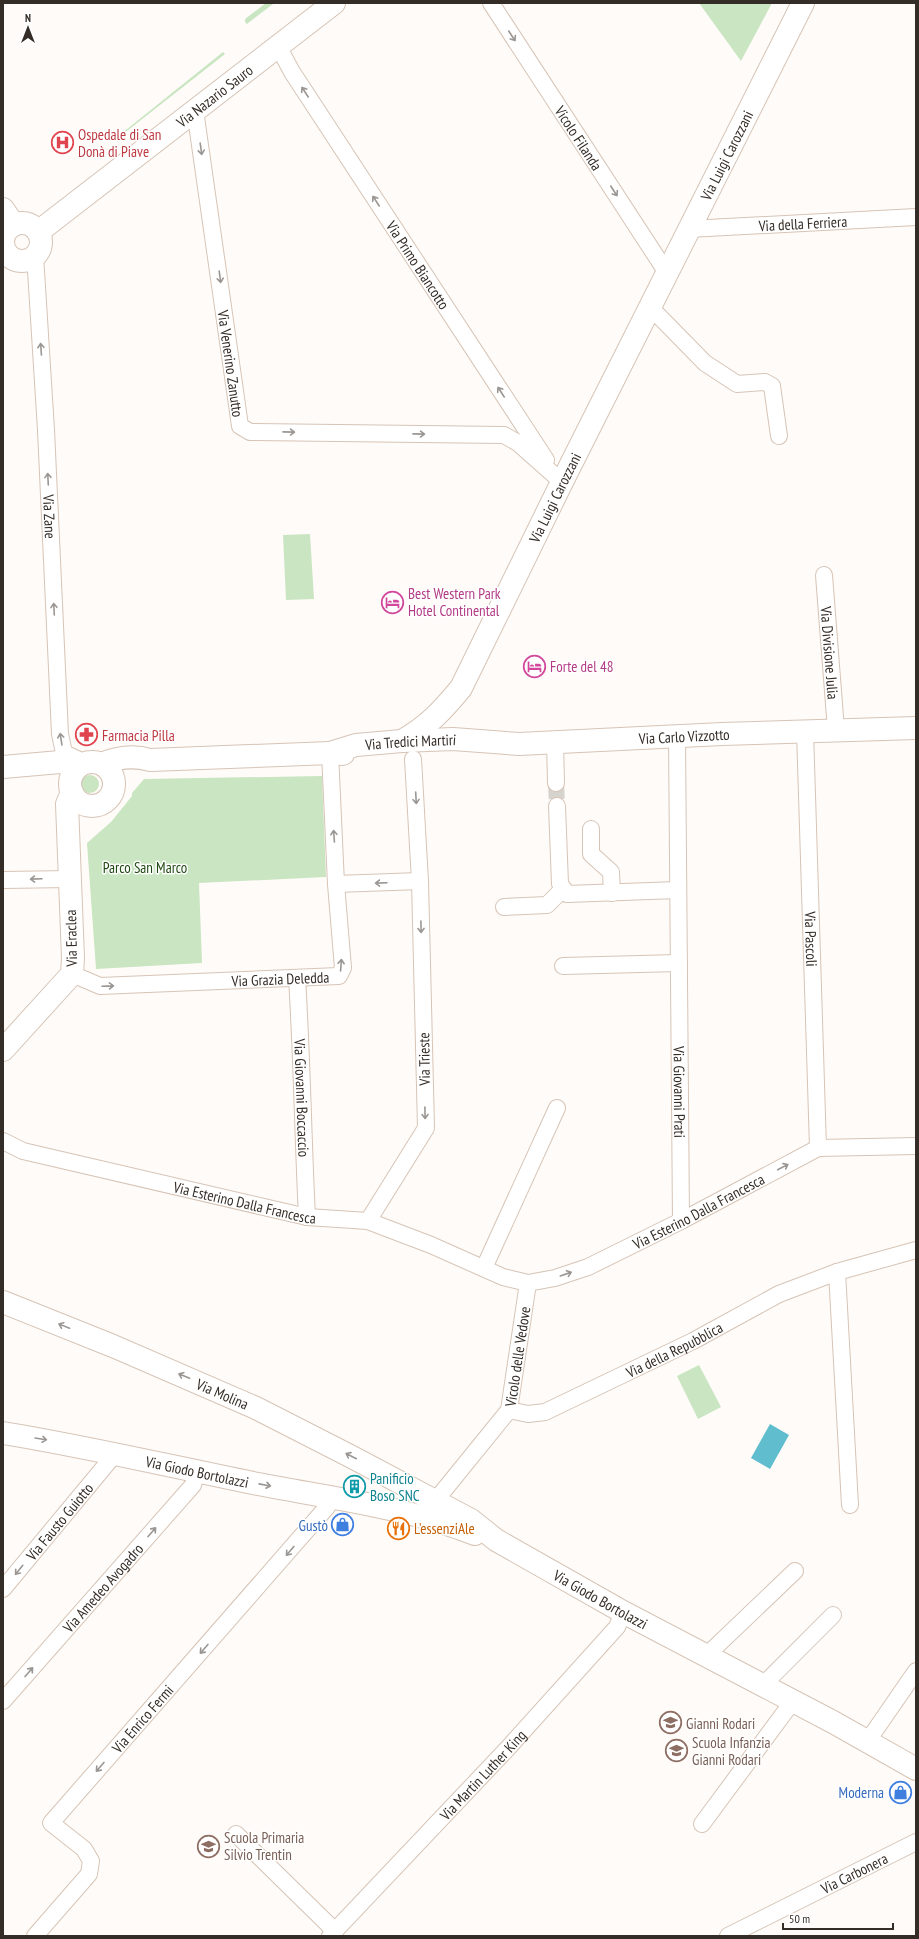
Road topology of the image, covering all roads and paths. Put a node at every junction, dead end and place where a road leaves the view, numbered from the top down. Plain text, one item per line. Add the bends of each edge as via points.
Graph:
1 (334, 3) edge
2 (491, 3) edge
3 (803, 3) edge
4 (278, 46) junction
5 (195, 110) junction
6 (9, 217) edge
7 (916, 217) edge
8 (689, 228) junction
9 (38, 232) junction
10 (5, 254) edge
11 (35, 255) junction
12 (667, 273) junction
13 (650, 307) junction
14 (514, 413) junction
15 (504, 435) junction
16 (779, 436) dead end
17 (562, 482) junction
18 (824, 575) dead end
19 (461, 688) junction
20 (440, 714) junction
21 (916, 728) edge
22 (836, 730) junction
23 (805, 731) junction
24 (677, 736) junction
25 (402, 741) junction
26 (555, 742) junction
27 (443, 745) junction
28 (330, 752) junction
29 (413, 759) dead end
30 (150, 760) junction
31 (90, 764) junction
32 (34, 766) junction
33 (3, 767) edge
34 (556, 783) tunnel mouth
35 (71, 788) junction
36 (113, 788) junction
37 (94, 805) junction
38 (557, 806) tunnel mouth
39 (591, 829) dead end
40 (69, 848) junction
41 (70, 878) junction
42 (3, 880) edge
43 (420, 881) junction
44 (336, 884) junction
45 (563, 889) junction
46 (678, 890) junction
47 (612, 893) junction
48 (504, 907) dead end
49 (679, 963) junction
50 (562, 966) dead end
51 (72, 974) junction
52 (298, 978) junction
53 (3, 1050) edge
54 (557, 1108) dead end
55 (3, 1141) edge
56 (916, 1146) edge
57 (818, 1148) junction
58 (307, 1217) junction
59 (368, 1222) junction
60 (681, 1222) junction
61 (916, 1250) edge
62 (484, 1268) junction
63 (837, 1272) junction
64 (528, 1283) junction
65 (3, 1302) edge
66 (509, 1410) junction
67 (3, 1433) edge
68 (113, 1452) junction
69 (197, 1472) junction
70 (332, 1499) junction
71 (436, 1500) junction
72 (850, 1505) dead end
73 (392, 1510) junction
74 (496, 1540) junction
75 (795, 1571) dead end
76 (3, 1589) edge
77 (623, 1612) junction
78 (833, 1615) dead end
79 (706, 1656) junction
80 (916, 1671) edge
81 (763, 1685) junction
82 (3, 1701) edge
83 (793, 1701) junction
84 (867, 1742) junction
85 (916, 1769) edge
86 (702, 1824) dead end
87 (236, 1834) dead end
88 (916, 1842) edge
89 (332, 1933) edge
90 (35, 1936) edge
91 (728, 1936) edge

1 - 4 street, Via Nazario Sauro
2 -> 12 street, Vicolo Filanda
3 - 8 street, Via Luigi Carozzani
4 - 5 street, Via Nazario Sauro
14 -> 4 street, Via Primo Biancotto via 292,72
5 - 9 street, Via Nazario Sauro
5 -> 15 street, Via Venerino Zanutto via 240,426 250,432
6 - 9 street via 28,224
6 - 10 street via 4,243
7 - 8 street, Via della Ferriera
8 - 12 street, Via Luigi Carozzani
9 - 11 street via 41,245
10 - 11 street via 21,260 30,259
31 -> 11 street, Via Zane via 74,759 64,752 60,734
12 - 13 street, Via Luigi Carozzani
13 - 16 street via 705,363 737,384 765,382 772,386
13 - 17 street, Via Luigi Carozzani
14 - 15 street
14 - 17 street, Via Primo Biancotto
15 - 17 street, Via Venerino Zanutto via 518,442
17 - 19 street, Via Luigi Carozzani
18 - 22 street, Via Divisione Julia
19 - 20 street, Via Luigi Carozzani
19 - 27 street, Via Luigi Carozzani
20 - 25 street, Via Luigi Carozzani
20 - 27 street, Via Luigi Carozzani
21 - 22 street, Via Carlo Vizzotto
22 - 23 street, Via Carlo Vizzotto
23 - 24 street, Via Carlo Vizzotto
23 - 57 street, Via Pascoli
24 - 26 street, Via Carlo Vizzotto
24 - 46 street, Via Giovanni Prati
25 - 27 street, Via Tredici Martiri
25 - 28 street, Via Tredici Martiri via 356,745
26 - 27 street, Via Carlo Vizzotto
26 - 34 street
27 - 28 street, Via Tredici Martiri via 381,750 371,754
28 - 30 street, Via Tredici Martiri
44 -> 28 street, Via Grazia Deledda
29 -> 43 street, Via Trieste
30 - 31 street, Via Tredici Martiri via 130,757
30 - 36 street, Via Tredici Martiri via 130,769
31 - 32 street, Via Tredici Martiri via 60,762
31 - 35 street via 73,773
31 - 36 street via 111,772
32 - 33 street, Via Tredici Martiri
32 - 35 street, Via Tredici Martiri via 56,774
35 - 37 street via 79,801
35 - 40 street, Via Eraclea via 68,804
36 - 37 street via 108,798
37 - 40 street
38 - 45 street via 560,884
39 - 47 street via 591,854 611,872
40 - 41 street, Via Eraclea
41 -> 42 street
41 - 51 street, Via Eraclea
43 -> 44 street
43 -> 59 street, Via Trieste via 426,1128
52 -> 44 street, Via Grazia Deledda via 339,976 343,968
45 - 47 street via 567,894
45 - 48 street via 547,905
46 - 47 street
46 - 49 street, Via Giovanni Prati
49 - 50 street
49 - 60 street, Via Giovanni Prati
51 -> 52 street, Via Grazia Deledda via 100,986
51 - 53 street, Via Eraclea
52 - 58 street, Via Giovanni Boccaccio
54 - 62 street
55 - 58 street, Via Esterino Dalla Francesca via 23,1151
56 - 57 street, Via Esterino Dalla Francesca
60 -> 57 street, Via Esterino Dalla Francesca
58 - 59 street, Via Esterino Dalla Francesca
59 - 62 street, Via Esterino Dalla Francesca
64 -> 60 street, Via Esterino Dalla Francesca via 555,1278 588,1266
61 - 63 street, Via della Repubblica
62 - 64 street, Via Esterino Dalla Francesca
63 - 66 street, Via della Repubblica via 779,1294 687,1344 545,1412 528,1414
63 - 72 street
64 - 66 street, Vicolo delle Vedove
71 -> 65 street, Via Molina via 256,1408
66 - 71 street, Vicolo delle Vedove
67 -> 68 street, Via Giodo Bortolazzi
68 - 69 street, Via Giodo Bortolazzi
68 -> 76 street, Via Fausto Guiotto via 110,1460
69 -> 70 street, Via Giodo Bortolazzi
82 -> 69 street, Via Amedeo Avogadro via 193,1485
70 - 73 street, Via Giodo Bortolazzi
70 -> 90 street, Via Enrico Fermi via 51,1823 84,1848 91,1861 89,1874
71 - 73 street, Via Giodo Bortolazzi via 430,1507 422,1510
71 - 74 street, Via Giodo Bortolazzi via 471,1520
73 - 74 street, Via Giodo Bortolazzi
74 - 77 street, Via Giodo Bortolazzi
75 - 79 street
77 - 79 street, Via Giodo Bortolazzi
77 - 89 street, Via Martin Luther King via 617,1627 566,1685
78 - 81 street
79 - 81 street, Via Giodo Bortolazzi
80 - 84 street
81 - 83 street, Via Giodo Bortolazzi
83 - 84 street, Via Giodo Bortolazzi
83 - 86 street
84 - 85 street, Via Giodo Bortolazzi
87 - 89 street, Via Martin Luther King
88 - 91 street, Via Carbonera

